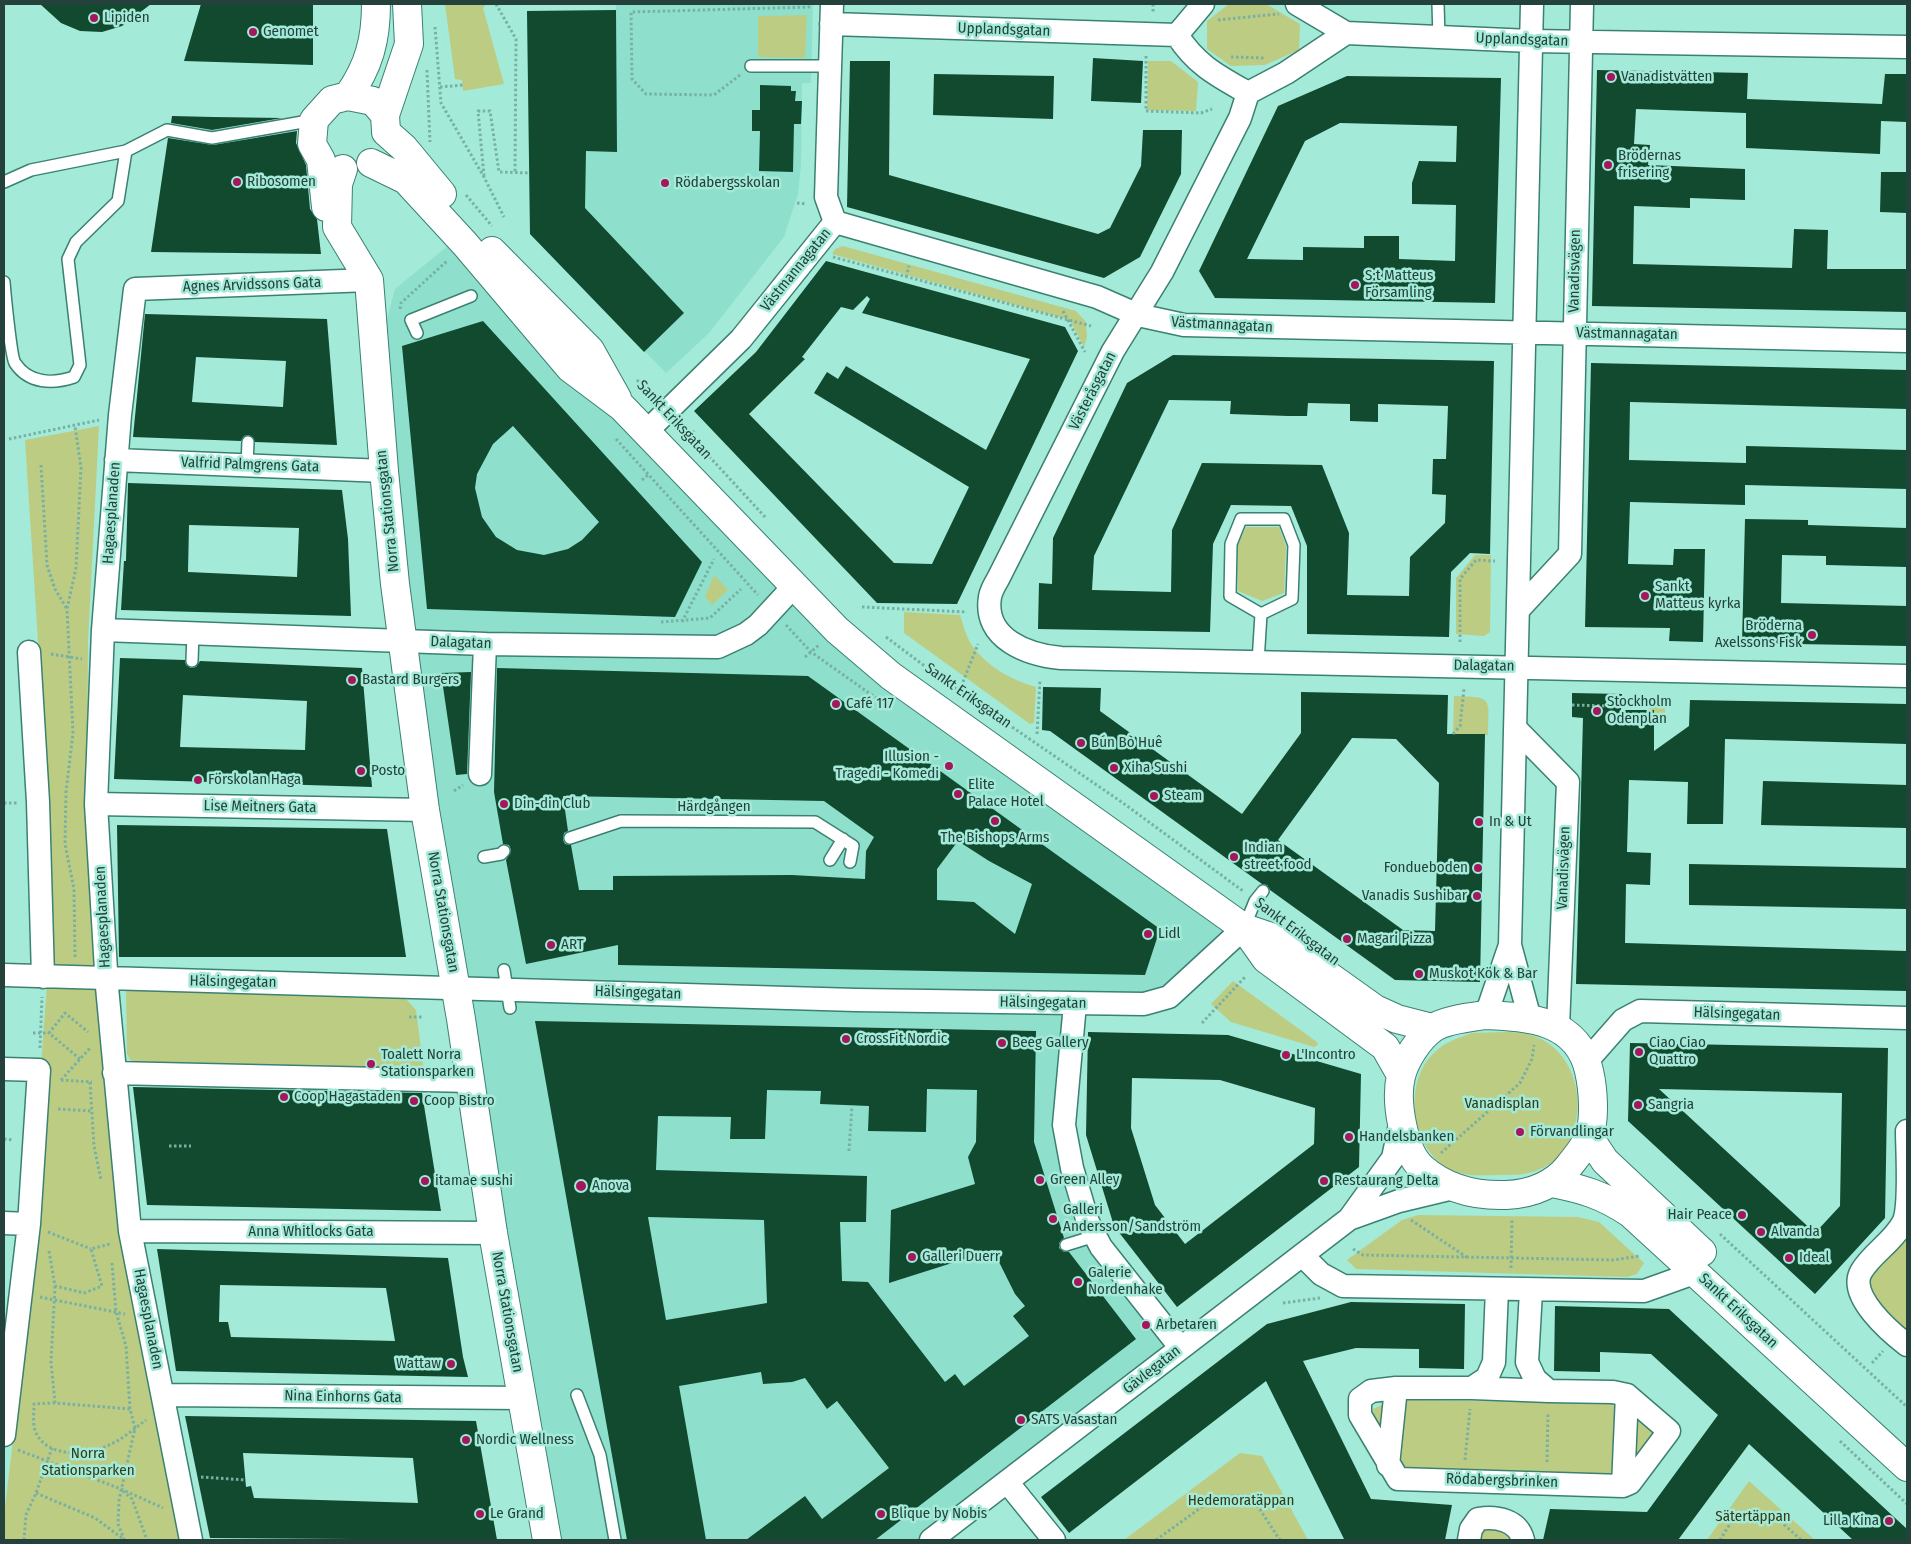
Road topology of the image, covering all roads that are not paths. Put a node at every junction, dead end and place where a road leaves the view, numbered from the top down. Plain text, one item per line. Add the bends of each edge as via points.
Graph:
1 (376, 4) edge
2 (407, 4) edge
3 (1438, 4) edge
4 (1532, 4) edge
5 (1582, 4) edge
6 (1199, 8) edge
7 (1291, 8) edge
8 (831, 14) edge
9 (1346, 33) junction
10 (1177, 35) junction
11 (1439, 37) junction
12 (1531, 40) junction
13 (1581, 41) junction
14 (1907, 47) edge
15 (751, 66) road end
16 (828, 66) junction
17 (1248, 93) junction
18 (348, 96) junction
19 (314, 120) junction
20 (386, 123) junction
21 (126, 151) junction
22 (371, 162) junction
23 (332, 164) junction
24 (4, 182) edge
25 (835, 222) junction
26 (369, 280) junction
27 (4, 282) edge
28 (135, 289) joint
29 (471, 296) dead end
30 (1138, 315) junction
31 (417, 333) dead end
32 (1525, 333) junction
33 (1574, 333) junction
34 (1907, 341) edge
35 (622, 407) junction
36 (646, 432) junction
37 (248, 442) dead end
38 (116, 460) junction
39 (247, 464) junction
40 (384, 471) junction
41 (795, 584) junction
42 (1519, 609) junction
43 (1261, 614) junction
44 (103, 630) junction
45 (192, 633) junction
46 (401, 641) junction
47 (485, 644) junction
48 (29, 652) road end
49 (1060, 658) joint
50 (192, 661) dead end
51 (1258, 662) junction
52 (1517, 667) junction
53 (1907, 676) edge
54 (1516, 729) junction
55 (480, 774) dead end
56 (96, 804) junction
57 (425, 810) junction
58 (570, 838) dead end
59 (842, 840) junction
60 (504, 851) dead end
61 (484, 857) dead end
62 (830, 860) dead end
63 (850, 862) dead end
64 (1263, 891) dead end
65 (1244, 928) junction
66 (1510, 944) junction
67 (4, 975) edge
68 (43, 977) junction
69 (106, 979) junction
70 (456, 987) junction
71 (1075, 1004) junction
72 (1486, 1015) junction
73 (1907, 1018) edge
74 (1432, 1028) junction
75 (1558, 1028) junction
76 (1533, 1030) junction
77 (1587, 1062) junction
78 (4, 1069) edge
79 (1401, 1075) junction
80 (107, 1078) junction
81 (470, 1081) junction
82 (1401, 1120) junction
83 (1907, 1131) edge
84 (1589, 1137) junction
85 (1552, 1183) junction
86 (1453, 1188) junction
87 (1349, 1219) junction
88 (4, 1223) edge
89 (29, 1224) junction
90 (120, 1233) junction
91 (492, 1234) junction
92 (1095, 1236) junction
93 (1066, 1245) dead end
94 (1302, 1255) junction
95 (1697, 1272) junction
96 (1497, 1289) junction
97 (1531, 1290) junction
98 (1907, 1344) edge
99 (1180, 1347) junction
100 (1396, 1388) junction
101 (6, 1393) edge
102 (1472, 1394) junction
103 (577, 1395) dead end
104 (1627, 1395) junction
105 (522, 1398) junction
106 (169, 1399) junction
107 (1548, 1401) junction
108 (1907, 1441) edge
109 (10, 1442) edge
110 (1388, 1465) junction
111 (1907, 1467) edge
112 (1008, 1483) junction
113 (1623, 1486) junction
114 (189, 1530) edge
115 (547, 1540) edge
116 (615, 1540) edge
117 (931, 1540) edge
118 (1054, 1540) edge
119 (1468, 1540) edge
120 (1523, 1540) edge

1 - 18 main road via 376,29 364,74
2 - 20 main road via 408,44
3 - 11 lane
4 - 12 street
5 - 13 street, Vanadisvägen
6 - 10 street
7 - 9 street
8 - 10 street, Upplandsgatan
8 - 16 street, Upplandsgatan
9 - 11 street, Upplandsgatan
9 - 17 street via 1286,73
10 - 17 street via 1188,52 1209,71
11 - 12 street, Upplandsgatan
12 - 13 street, Upplandsgatan
12 - 32 street
13 - 14 street, Upplandsgatan
13 - 33 street, Vanadisvägen via 1581,228
15 - 16 lane
16 - 25 street, Upplandsgatan via 826,197
17 - 30 street, Västeråsgatan via 1235,127
18 - 19 main road via 332,100
18 - 20 main road via 373,101
19 - 21 lane via 212,138 167,130
19 - 23 main road via 312,144
20 - 22 main road via 381,150
20 - 35 main road, Sankt Eriksgatan via 479,237 590,350
21 - 24 lane via 31,170
21 - 27 lane via 118,201 76,242 68,259 80,365 74,376 51,382 32,379 14,362
22 - 23 main road via 357,168
22 - 35 main road, Sankt Eriksgatan via 406,180 570,368
23 - 26 main road, Norra Stationsgatan via 338,184 337,227
25 - 30 street, Västmannagatan via 1097,296
25 - 36 street, Västmannagatan via 741,339
26 - 28 street, Agnes Arvidssons Gata
26 - 40 main road, Norra Stationsgatan
28 - 38 street, Hagaesplanaden
29 - 31 lane via 411,320
30 - 32 street, Västmannagatan via 1184,325
30 - 49 street, Västeråsgatan via 1113,351 990,597 990,612 997,629 1010,644 1042,656
32 - 33 street, Västmannagatan
32 - 42 street
33 - 34 street, Västmannagatan
33 - 42 street, Vanadisvägen via 1570,554
35 - 36 main road, Sankt Eriksgatan
36 - 41 main road, Sankt Eriksgatan
37 - 39 lane
38 - 39 street, Valfrid Palmgrens Gata
38 - 44 street, Hagaesplanaden
39 - 40 street, Valfrid Palmgrens Gata
40 - 46 main road, Norra Stationsgatan
41 - 47 street, Dalagatan via 758,625 718,647
41 - 65 main road, Sankt Eriksgatan via 837,630 891,676
42 - 52 street
43 - 43 lane via 1292,599 1294,546 1284,520 1241,519 1231,544 1230,596
43 - 51 lane
44 - 45 street, Dalagatan
44 - 56 street, Hagaesplanaden
45 - 46 street, Dalagatan
45 - 50 lane
46 - 47 street, Dalagatan
46 - 57 main road, Norra Stationsgatan
47 - 55 street
48 - 68 street via 38,802
49 - 51 street, Dalagatan
51 - 52 street, Dalagatan
52 - 53 street, Dalagatan
52 - 54 street
54 - 66 street
54 - 75 street, Vanadisvägen via 1568,782
56 - 57 street, Lise Meitners Gata
56 - 69 street, Hagaesplanaden
57 - 70 main road, Norra Stationsgatan
58 - 59 lane, Härdgången via 621,821 815,822
59 - 62 lane
59 - 63 lane, Härdgången via 853,846
60 - 61 lane
64 - 65 lane via 1255,901
65 - 71 street, Hälsingegatan via 1169,997 1144,1004
65 - 74 main road, Sankt Eriksgatan via 1277,939 1374,1009
65 - 79 main road, Sankt Eriksgatan via 1266,958 1384,1047
66 - 72 street
66 - 76 street
67 - 68 street, Hälsingegatan
68 - 69 street, Hälsingegatan
69 - 70 street, Hälsingegatan
69 - 80 street, Hagaesplanaden
70 - 71 street, Hälsingegatan
70 - 81 main road, Norra Stationsgatan
71 - 92 street via 1064,1126 1072,1168
72 - 74 main road
72 - 76 main road
73 - 77 street, Hälsingegatan via 1640,1011 1623,1020
74 - 79 main road via 1413,1051
75 - 76 main road
75 - 77 main road via 1570,1037
77 - 84 main road via 1593,1110
78 - 89 street via 46,1075
79 - 82 main road
80 - 81 street
80 - 90 street, Hagaesplanaden
81 - 91 main road, Norra Stationsgatan
82 - 86 main road via 1412,1154 1422,1168
82 - 87 street, Gävlegatan via 1393,1158
83 - 98 street via 1904,1222 1860,1273 1858,1284 1861,1298 1895,1336
84 - 85 main road via 1565,1171
84 - 108 main road, Sankt Eriksgatan via 1619,1175
85 - 86 main road via 1524,1194 1489,1196
85 - 95 main road, Sankt Eriksgatan via 1585,1189 1609,1198
86 - 87 street, Gävlegatan
87 - 94 street, Gävlegatan
88 - 89 street
89 - 101 street
90 - 91 street, Anna Whitlocks Gata
90 - 106 street, Hagaesplanaden via 148,1319
91 - 105 main road, Norra Stationsgatan
92 - 93 lane
92 - 99 street via 1101,1248
94 - 96 street via 1321,1274 1343,1286
94 - 99 street, Gävlegatan
95 - 97 street via 1644,1291
95 - 111 main road, Sankt Eriksgatan
96 - 97 street
96 - 102 street via 1494,1362 1487,1378
97 - 107 street via 1527,1362
99 - 112 street, Gävlegatan
100 - 102 street, Rödabergsbrinken
100 - 110 street
100 - 110 street, Rödabergsbrinken via 1371,1391 1360,1399 1360,1415
101 - 109 street
102 - 107 street, Rödabergsbrinken
103 - 116 lane via 600,1455
104 - 107 street, Rödabergsbrinken via 1613,1392
104 - 113 street
104 - 113 street via 1669,1431 1630,1483
105 - 106 street, Nina Einhorns Gata
105 - 115 main road, Norra Stationsgatan
106 - 114 street, Hagaesplanaden
110 - 113 street, Rödabergsbrinken via 1398,1479
112 - 117 street, Gävlegatan
112 - 118 street
119 - 120 street via 1478,1519 1484,1518 1511,1522

